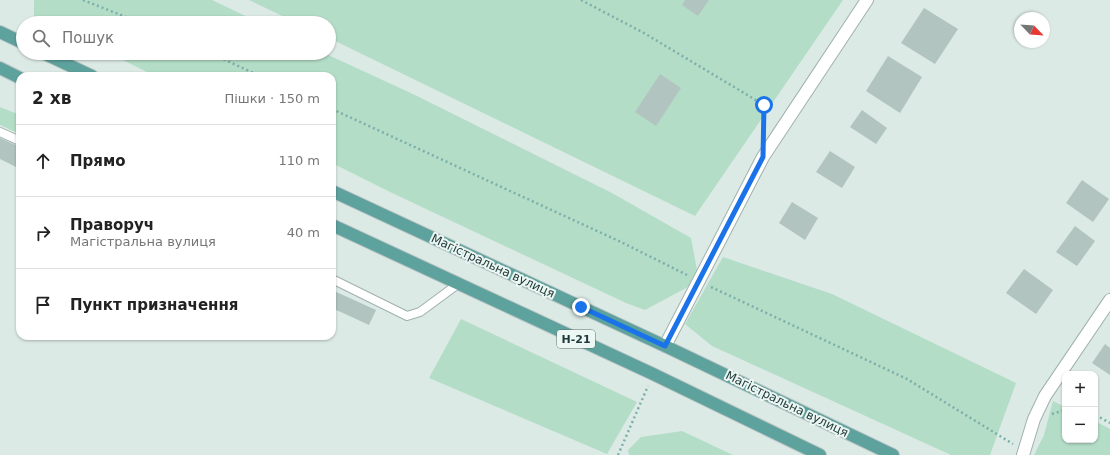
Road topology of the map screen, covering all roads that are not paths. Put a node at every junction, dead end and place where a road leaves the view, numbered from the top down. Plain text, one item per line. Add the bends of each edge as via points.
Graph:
1 (867, 0) edge
2 (0, 32) edge
3 (16, 40) edge
4 (58, 60) edge
5 (0, 68) edge
6 (83, 72) edge
7 (16, 76) edge
8 (0, 132) edge
9 (16, 139) edge
10 (336, 193) edge
11 (336, 227) edge
12 (336, 281) edge
13 (458, 284) junction
14 (1110, 300) edge
15 (665, 346) junction
16 (820, 455) edge
17 (893, 455) edge
18 (1023, 455) edge

1 - 15 street via 763,157
2 - 3 main road
4 - 6 main road
5 - 7 main road
8 - 9 lane
10 - 15 main road, Магістральна вулиця / Н-21
11 - 13 main road, Н-21
12 - 13 lane via 407,316 420,312
13 - 16 main road, Н-21
14 - 18 street via 1045,396 1034,419
15 - 17 main road, Магістральна вулиця / Н-21

